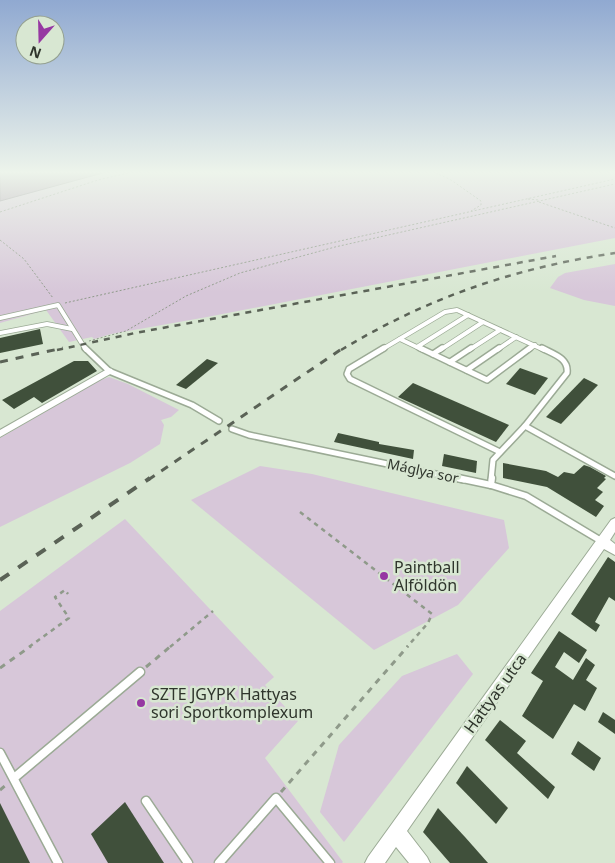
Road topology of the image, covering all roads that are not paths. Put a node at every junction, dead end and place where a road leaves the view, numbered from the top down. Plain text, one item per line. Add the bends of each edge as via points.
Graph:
1 (468, 315) junction
2 (0, 318) edge
3 (483, 322) junction
4 (73, 329) junction
5 (500, 330) junction
6 (0, 333) edge
7 (516, 337) junction
8 (400, 339) junction
9 (535, 346) junction
10 (417, 347) junction
11 (433, 354) junction
12 (450, 362) junction
13 (467, 370) junction
14 (109, 371) junction
15 (219, 421) dead end
16 (525, 426) junction
17 (232, 429) dead end
18 (0, 434) edge
19 (500, 452) junction
20 (615, 476) edge
21 (491, 485) junction
22 (615, 523) edge
23 (609, 546) edge
24 (140, 672) road end
25 (0, 754) edge
26 (14, 778) junction
27 (146, 801) dead end
28 (396, 832) junction
29 (58, 863) edge
30 (188, 863) edge
31 (218, 863) edge
32 (330, 863) edge
33 (374, 863) edge
34 (421, 863) edge

1 - 3 lane
1 - 8 lane via 457,310 445,312
1 - 10 lane
2 - 4 lane via 58,305
3 - 5 lane
3 - 11 lane
4 - 6 lane via 47,324
4 - 14 lane via 93,359
5 - 7 lane
5 - 12 lane
7 - 9 lane
7 - 13 lane
8 - 10 lane
8 - 19 lane via 349,369 350,379
9 - 13 lane via 488,380
9 - 16 lane via 566,361 569,368
10 - 11 lane
11 - 12 lane
12 - 13 lane
14 - 15 lane via 192,405
14 - 18 street
16 - 19 lane
16 - 20 lane
17 - 21 lane, Máglya sor
19 - 21 lane via 493,460
21 - 23 lane, Máglya sor via 526,496
22 - 23 street, Hattyas utca
23 - 28 street, Hattyas utca
24 - 26 lane
25 - 26 lane
26 - 29 lane
27 - 30 lane
28 - 33 street, Hattyas utca
28 - 34 street
31 - 32 lane via 276,798

